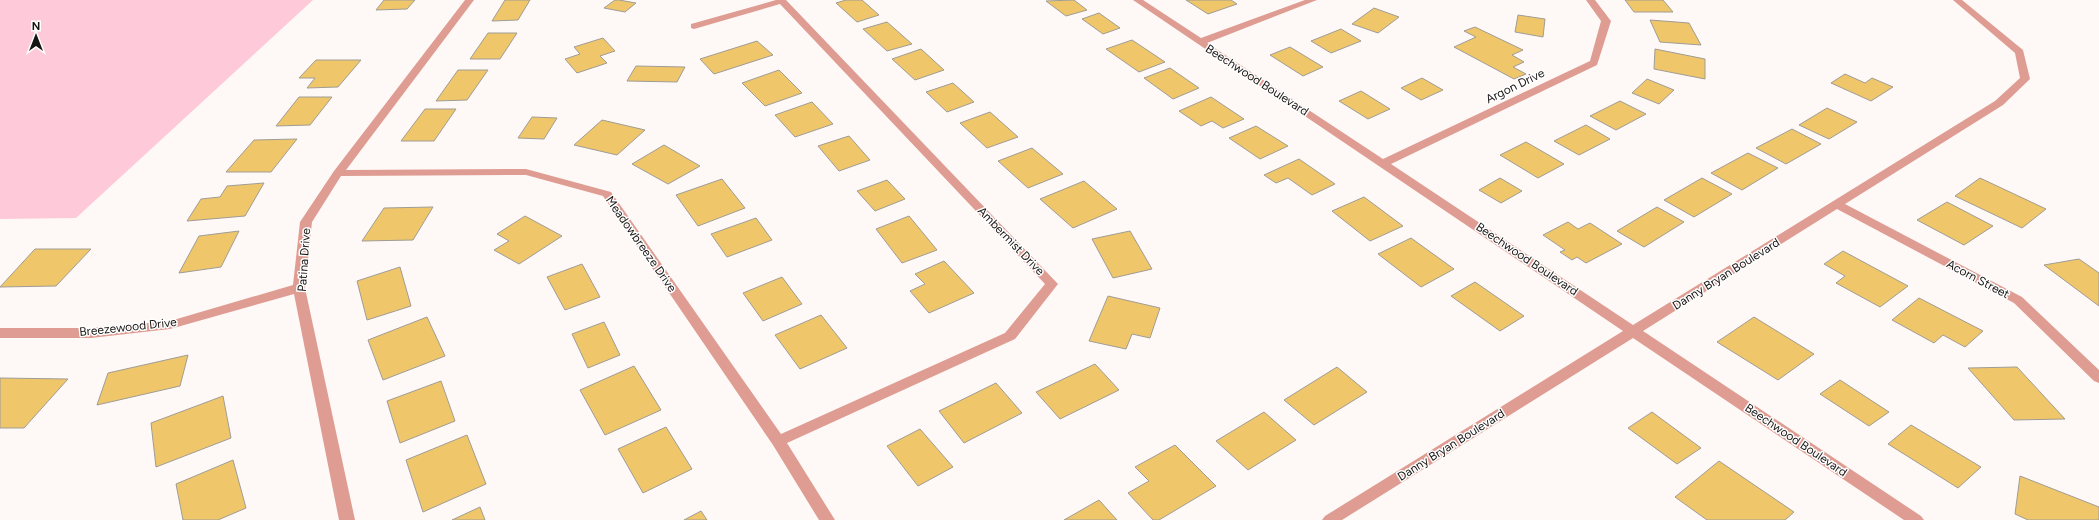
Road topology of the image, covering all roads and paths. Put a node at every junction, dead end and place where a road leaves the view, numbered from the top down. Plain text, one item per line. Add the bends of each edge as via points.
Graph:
1 (470, 0) edge
2 (782, 0) edge
3 (1137, 0) edge
4 (1313, 0) edge
5 (1590, 0) edge
6 (1956, 0) edge
7 (694, 26) dead end
8 (1200, 42) junction
9 (1384, 163) junction
10 (338, 173) junction
11 (1838, 205) junction
12 (299, 288) junction
13 (1635, 331) junction
14 (0, 333) edge
15 (2099, 378) edge
16 (778, 441) junction
17 (347, 520) edge
18 (826, 520) edge
19 (1330, 520) edge
20 (1916, 520) edge

1 - 10 street, Patina Drive
2 - 7 street
2 - 16 street, Ambermist Drive via 1052,284 1010,336
3 - 8 street, Beechwood Boulevard
4 - 8 street
5 - 9 street, Argon Drive via 1606,21 1594,63
6 - 11 street, Danny Bryan Boulevard via 2020,52 2025,79 1999,103
8 - 9 street, Beechwood Boulevard
9 - 13 street, Beechwood Boulevard
10 - 12 street, Patina Drive via 306,222
10 - 16 street, Meadowbreeze Drive via 526,172 608,194
11 - 13 street, Danny Bryan Boulevard
11 - 15 street, Acorn Street via 2018,300
12 - 14 street, Breezewood Drive via 170,325 91,333
12 - 17 street, Patina Drive
13 - 19 street, Danny Bryan Boulevard
13 - 20 street, Beechwood Boulevard
16 - 18 street, Meadowbreeze Drive

